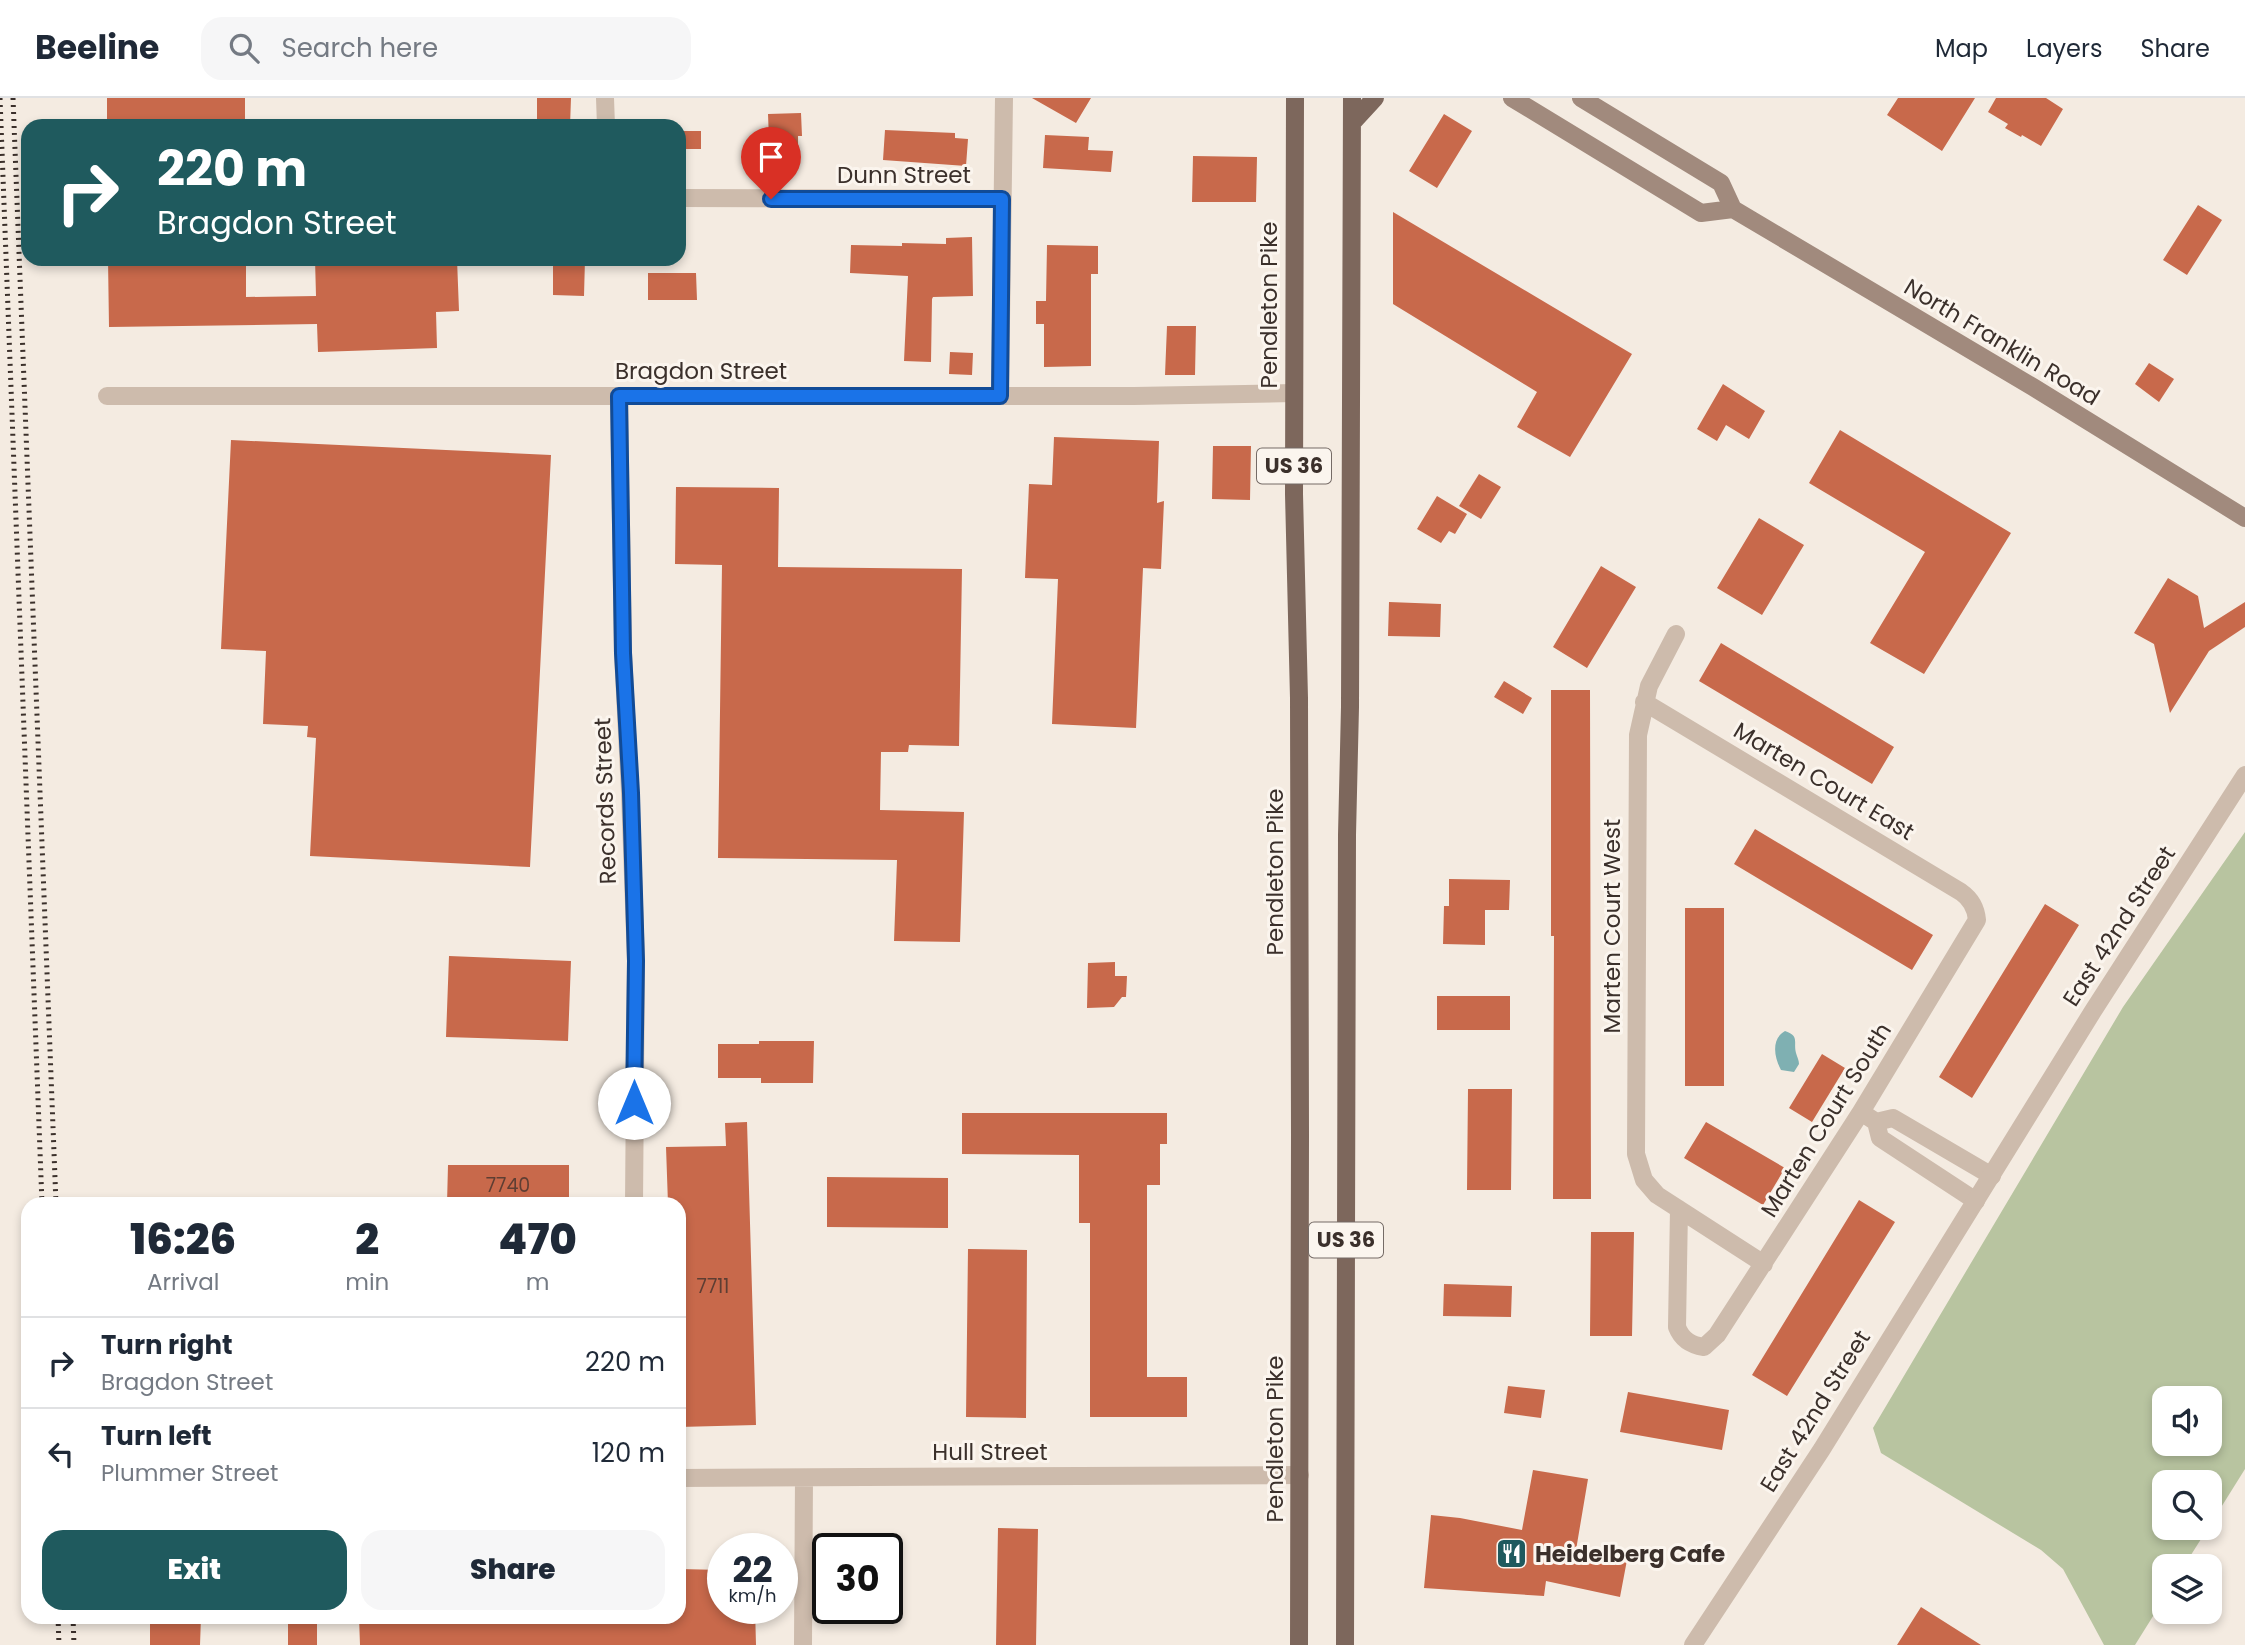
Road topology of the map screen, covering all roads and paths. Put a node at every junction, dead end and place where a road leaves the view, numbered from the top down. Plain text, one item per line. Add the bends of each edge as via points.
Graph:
1 (605, 98) edge
2 (1004, 98) edge
3 (1295, 98) edge
4 (1352, 98) edge
5 (1375, 98) edge
6 (1513, 98) edge
7 (1581, 98) edge
8 (606, 119) edge
9 (1352, 123) junction
10 (686, 198) edge
11 (1002, 199) junction
12 (1733, 209) junction
13 (1294, 393) junction
14 (107, 396) dead end
15 (619, 396) junction
16 (1000, 396) junction
17 (2245, 518) edge
18 (1676, 634) dead end
19 (1644, 702) junction
20 (2245, 775) edge
21 (1974, 906) joint
22 (1869, 1117) junction
23 (1992, 1176) junction
24 (634, 1197) edge
25 (1976, 1201) junction
26 (1679, 1209) junction
27 (1764, 1264) junction
28 (1300, 1475) junction
29 (686, 1478) edge
30 (804, 1478) junction
31 (803, 1645) edge
32 (1299, 1645) edge
33 (1345, 1645) edge
34 (1693, 1645) edge

1 - 8 street
2 - 11 street
3 - 13 main road, Pendleton Pike / US 36
4 - 9 main road, US 36
5 - 9 main road
6 - 12 main road via 1701,213
7 - 12 main road, North Franklin Road via 1721,183
9 - 33 main road, US 36
10 - 11 street, Dunn Street
11 - 16 street
12 - 17 main road, North Franklin Road
13 - 16 street, Bragdon Street
13 - 28 main road, Pendleton Pike / US 36
14 - 15 street, Bragdon Street
15 - 16 street, Bragdon Street
15 - 24 street, Records Street via 623,653 636,961
18 - 19 street, Marten Court West
19 - 21 street, Marten Court East via 1961,891
19 - 26 street, Marten Court West via 1637,759 1636,1154 1647,1184
20 - 23 street, East 42nd Street
21 - 22 street, Marten Court South via 1974,928
22 - 23 street via 1893,1118
22 - 25 street via 1880,1138
22 - 27 street, Marten Court South
23 - 25 street, East 42nd Street
25 - 34 street, East 42nd Street
26 - 27 street, Marten Court West
26 - 27 street, Marten Court South via 1677,1326 1684,1340 1704,1347 1713,1340
28 - 30 street, Hull Street
28 - 32 main road, Pendleton Pike / US 36
29 - 30 street, Hull Street
30 - 31 street

